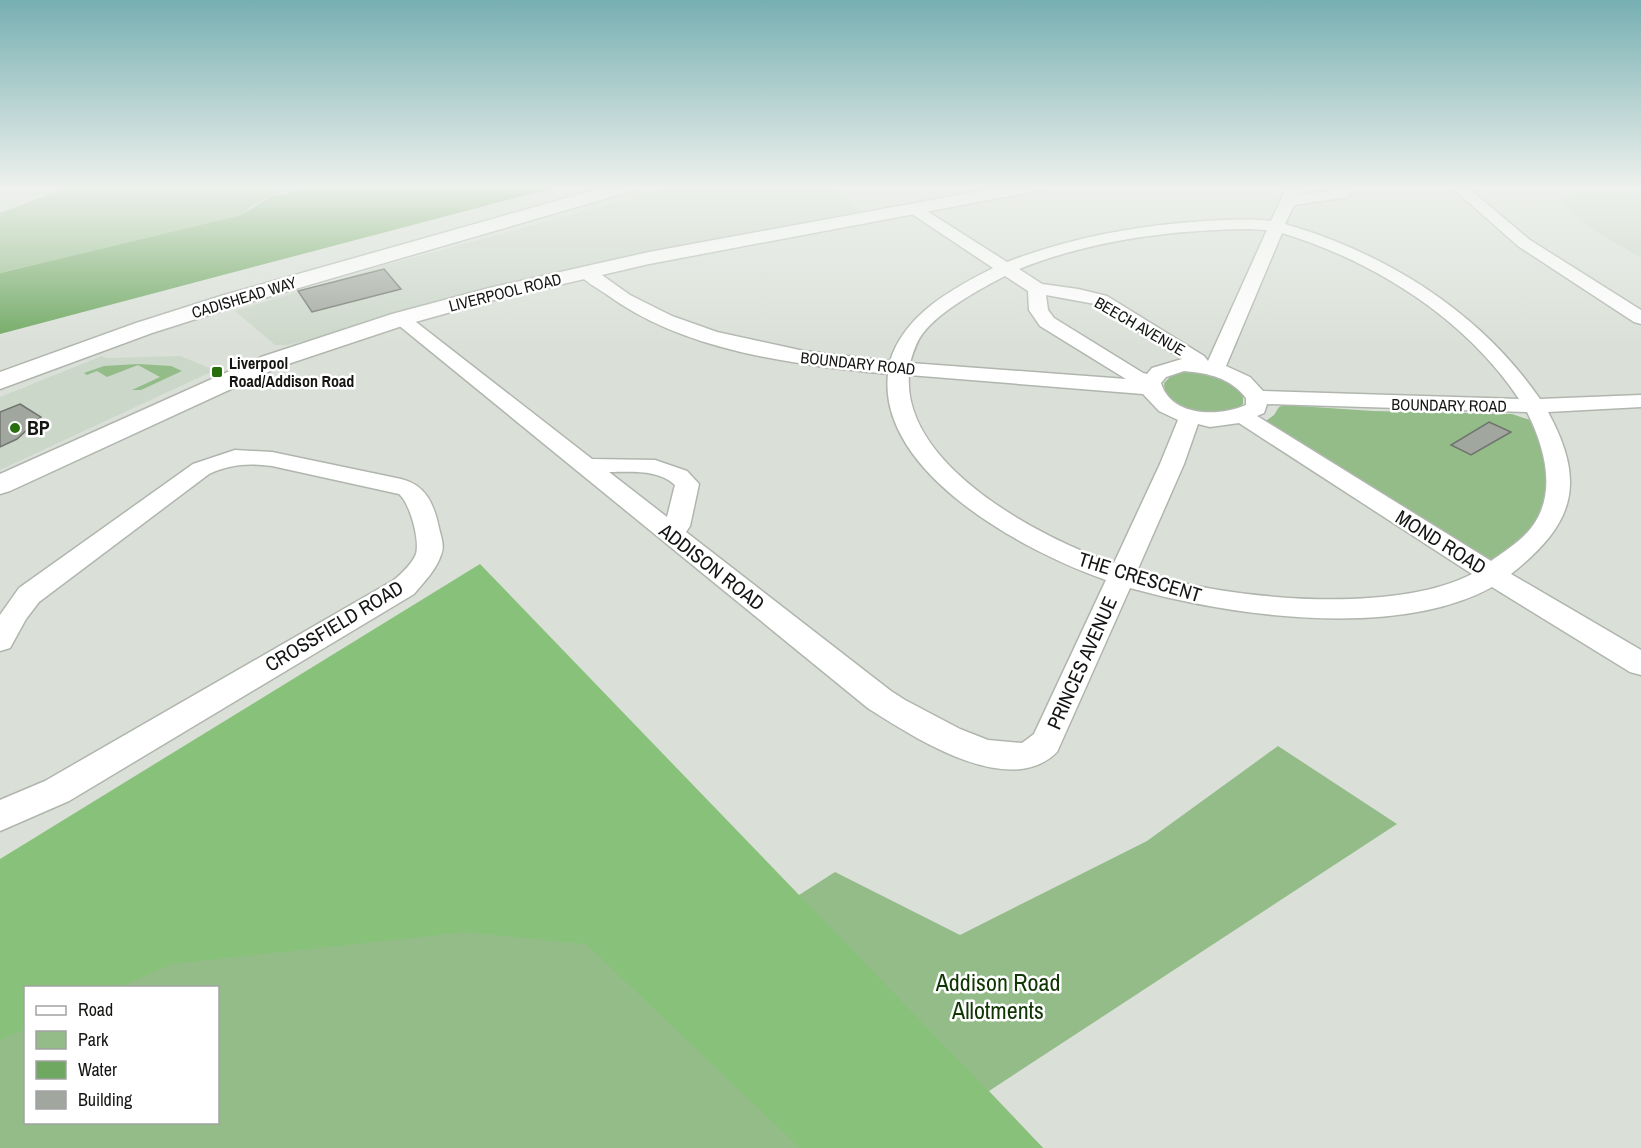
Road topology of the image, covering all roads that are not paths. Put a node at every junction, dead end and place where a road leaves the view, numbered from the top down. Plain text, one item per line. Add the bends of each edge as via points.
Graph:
1 (442, 240) edge
2 (755, 240) edge
3 (961, 240) edge
4 (1095, 240) edge
5 (1270, 240) edge
6 (1318, 240) edge
7 (1520, 240) edge
8 (1005, 268) junction
9 (586, 272) junction
10 (1037, 289) junction
11 (1641, 318) edge
12 (400, 319) junction
13 (1209, 367) junction
14 (899, 368) junction
15 (0, 381) edge
16 (1148, 385) junction
17 (1641, 401) edge
18 (1536, 406) junction
19 (1250, 407) junction
20 (1190, 417) junction
21 (585, 466) junction
22 (0, 485) edge
23 (671, 535) junction
24 (1493, 575) junction
25 (1121, 576) junction
26 (0, 640) edge
27 (1641, 664) edge
28 (1046, 743) joint
29 (0, 816) edge

1 - 15 main road, CADISHEAD WAY via 144,328
2 - 9 main road, LIVERPOOL ROAD
3 - 8 street, BEECH AVENUE
4 - 8 street, THE CRESCENT via 1066,245
5 - 13 street
6 - 18 street, THE CRESCENT via 1425,297 1479,339
7 - 11 street
8 - 10 street, BEECH AVENUE
8 - 14 street, THE CRESCENT via 973,284 922,322 908,341
9 - 12 main road, LIVERPOOL ROAD
9 - 14 street, BOUNDARY ROAD via 607,289 681,326 795,356
10 - 13 street, BEECH AVENUE via 1101,300
10 - 16 street via 1039,315 1047,322
12 - 21 street, ADDISON ROAD
12 - 22 main road, LIVERPOOL ROAD via 270,362
13 - 16 street via 1166,368 1154,374
13 - 19 street via 1249,386
14 - 16 street, BOUNDARY ROAD
14 - 25 street, THE CRESCENT via 898,402 913,437 936,466 1014,527
16 - 20 street, BOUNDARY ROAD via 1155,399
17 - 18 street, BOUNDARY ROAD
18 - 19 street, BOUNDARY ROAD via 1353,402
18 - 24 street, THE CRESCENT via 1556,464 1555,504 1547,525
19 - 20 street, BOUNDARY ROAD via 1228,421
19 - 24 street, MOND ROAD
20 - 25 street, PRINCES AVENUE via 1173,464
21 - 23 street, ADDISON ROAD
21 - 23 street via 663,468 681,476 687,484 677,526
23 - 28 street, ADDISON ROAD via 880,700 915,722 987,753 1022,757 1036,753
24 - 25 street, THE CRESCENT via 1456,592 1369,607 1330,608 1237,603
24 - 27 street, MOND ROAD
25 - 28 street, PRINCES AVENUE
26 - 29 street, CROSSFIELD ROAD via 29,595 201,469 229,457 272,459 401,486 418,498 423,511 430,549 422,568 404,587 57,791

